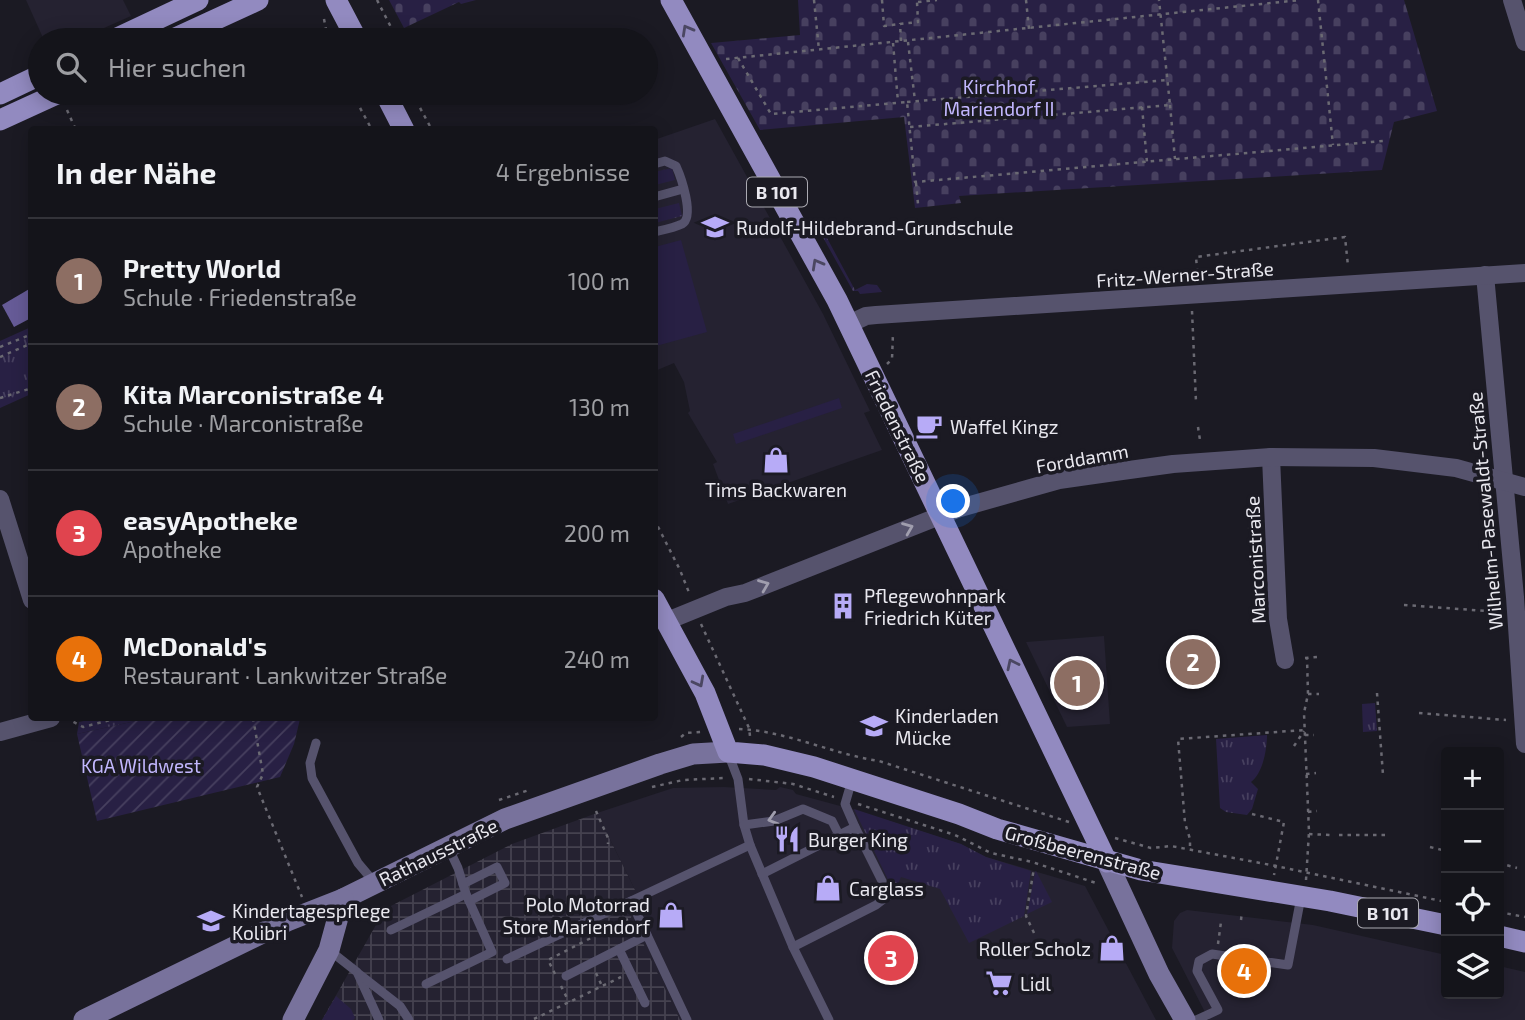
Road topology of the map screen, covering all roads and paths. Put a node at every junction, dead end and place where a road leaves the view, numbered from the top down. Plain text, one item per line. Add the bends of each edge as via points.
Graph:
1 (198, 0) edge
2 (258, 0) edge
3 (377, 0) edge
4 (671, 0) edge
5 (814, 0) edge
6 (882, 0) edge
7 (937, 0) edge
8 (1026, 0) edge
9 (1159, 0) edge
10 (1300, 0) edge
11 (1318, 0) edge
12 (1512, 0) edge
13 (917, 1) edge
14 (328, 5) edge
15 (1160, 15) junction
16 (900, 24) junction
17 (138, 28) edge
18 (198, 28) edge
19 (328, 28) edge
20 (347, 28) edge
21 (391, 28) edge
22 (1029, 29) junction
23 (908, 41) junction
24 (901, 42) junction
25 (893, 43) junction
26 (1525, 43) edge
27 (819, 50) junction
28 (738, 58) junction
29 (721, 60) dead end
30 (1167, 80) junction
31 (28, 81) edge
32 (0, 94) edge
33 (915, 101) junction
34 (898, 102) junction
35 (907, 102) junction
36 (50, 105) edge
37 (65, 105) edge
38 (358, 105) edge
39 (391, 105) edge
40 (418, 105) edge
41 (1170, 105) junction
42 (1142, 107) junction
43 (0, 120) edge
44 (74, 126) edge
45 (370, 126) edge
46 (402, 126) edge
47 (430, 126) edge
48 (910, 127) junction
49 (1383, 141) dead end
50 (1334, 145) junction
51 (1175, 159) junction
52 (1147, 162) junction
53 (658, 163) edge
54 (915, 182) junction
55 (683, 189) junction
56 (658, 196) edge
57 (918, 204) dead end
58 (658, 231) edge
59 (1348, 265) dead end
60 (1525, 273) edge
61 (1485, 275) junction
62 (1195, 294) junction
63 (849, 324) junction
64 (893, 333) dead end
65 (28, 336) edge
66 (28, 345) edge
67 (0, 347) edge
68 (0, 357) edge
69 (884, 365) dead end
70 (28, 389) edge
71 (0, 398) edge
72 (1196, 402) dead end
73 (1198, 427) dead end
74 (1200, 440) dead end
75 (1270, 457) junction
76 (1504, 480) junction
77 (1525, 487) edge
78 (0, 499) edge
79 (940, 515) junction
80 (658, 527) edge
81 (1262, 528) dead end
82 (1248, 529) dead end
83 (1264, 561) dead end
84 (26, 562) edge
85 (1251, 562) dead end
86 (690, 596) dead end
87 (1404, 605) dead end
88 (1502, 612) dead end
89 (659, 613) edge
90 (700, 622) dead end
91 (1307, 658) dead end
92 (1284, 660) dead end
93 (1377, 692) dead end
94 (1308, 694) junction
95 (1319, 694) dead end
96 (734, 700) dead end
97 (1419, 713) dead end
98 (1508, 720) dead end
99 (40, 721) edge
100 (71, 721) edge
101 (106, 721) edge
102 (254, 721) edge
103 (1305, 730) junction
104 (0, 732) edge
105 (775, 734) dead end
106 (1305, 735) junction
107 (1314, 735) dead end
108 (316, 743) dead end
109 (1525, 744) edge
110 (1294, 746) dead end
111 (728, 751) junction
112 (1316, 773) dead end
113 (1306, 774) junction
114 (1383, 775) dead end
115 (704, 778) dead end
116 (773, 781) dead end
117 (643, 790) dead end
118 (849, 790) junction
119 (596, 811) dead end
120 (1317, 811) dead end
121 (1308, 812) junction
122 (1252, 814) dead end
123 (1069, 822) dead end
124 (744, 825) junction
125 (855, 827) junction
126 (1308, 834) junction
127 (839, 835) junction
128 (1330, 835) dead end
129 (1339, 835) dead end
130 (1388, 835) dead end
131 (608, 845) dead end
132 (750, 845) junction
133 (1190, 846) dead end
134 (448, 847) junction
135 (1430, 847) dead end
136 (1151, 848) dead end
137 (1441, 850) edge
138 (1107, 862) junction
139 (1504, 864) edge
140 (1276, 866) junction
141 (1034, 868) dead end
142 (1517, 868) dead end
143 (1051, 869) dead end
144 (1306, 872) junction
145 (762, 874) junction
146 (375, 883) junction
147 (1271, 891) junction
148 (466, 893) junction
149 (302, 897) dead end
150 (1303, 897) junction
151 (343, 899) junction
152 (631, 901) junction
153 (1441, 901) edge
154 (1242, 912) dead end
155 (1504, 913) edge
156 (638, 914) junction
157 (1525, 917) edge
158 (1241, 920) dead end
159 (1221, 922) dead end
160 (1441, 924) edge
161 (391, 930) dead end
162 (1034, 933) dead end
163 (647, 935) junction
164 (1504, 937) edge
165 (1525, 942) edge
166 (793, 947) junction
167 (620, 949) junction
168 (329, 950) junction
169 (1217, 954) junction
170 (507, 960) dead end
171 (357, 972) junction
172 (631, 972) junction
173 (566, 976) dead end
174 (426, 984) dead end
175 (569, 1002) junction
176 (645, 1003) dead end
177 (534, 1019) edge
178 (84, 1020) edge
179 (293, 1020) edge
180 (379, 1020) edge
181 (409, 1020) edge
182 (687, 1020) edge
183 (829, 1020) edge
184 (1185, 1020) edge
185 (1196, 1020) edge

1 - 17 main road
2 - 18 main road
3 - 21 path
63 -> 4 main road, Friedenstraße / B 101
5 - 27 path
6 - 16 path via 884,26
7 - 13 path
8 - 22 path
9 - 15 path
10 - 15 path
11 - 50 path
12 - 26 street
13 - 16 path via 918,22
14 - 19 path
14 - 20 main road
15 - 22 path
15 - 30 path
16 - 24 path
22 - 23 path
23 - 24 path
23 - 33 path
24 - 25 path
25 - 27 path
25 - 34 path
27 - 28 path
28 - 29 path
28 - 34 path via 771,114
30 - 33 path
30 - 41 path
31 - 32 main road
33 - 35 path
34 - 35 path
35 - 48 path
36 - 43 main road
37 - 44 path
38 - 45 path
39 - 46 main road
40 - 47 path
41 - 42 path
41 - 51 path
42 - 48 path
42 - 52 path
48 - 54 path
49 - 50 path
50 - 51 path
51 - 52 path
52 - 54 path
53 - 55 lane via 676,166
54 - 57 path
55 - 56 lane
55 - 58 lane via 688,219
59 - 62 path via 1345,237 1196,257
60 - 61 street, Fritz-Werner-Straße
61 - 62 street, Fritz-Werner-Straße
61 - 76 street, Wilhelm-Pasewaldt-Straße
62 - 63 street, Fritz-Werner-Straße via 876,315
62 - 72 path
63 - 79 main road, Friedenstraße / B 101
64 - 69 path via 892,359
65 - 67 path
66 - 68 path
70 - 71 path
73 - 74 path
75 - 76 street, Forddamm via 1374,458 1455,468
75 - 79 street, Forddamm via 1173,464 1059,480
75 - 92 street, Marconistraße
76 - 77 street, Forddamm
76 - 109 street, Wilhelm-Pasewaldt-Straße
78 - 84 street
89 -> 79 street, Forddamm via 745,593
138 -> 79 main road, Friedenstraße / B 101
80 - 86 path
81 - 82 path
83 - 85 path
87 - 88 path
89 -> 111 main road via 705,693
90 - 96 path
91 - 94 path
93 - 114 path
94 - 95 path
94 - 103 path
97 - 98 path
99 - 104 street
100 - 101 path via 83,727
102 - 149 path via 263,774 257,787
103 - 106 path
103 - 110 path
103 - 133 path via 1178,740
105 - 123 path via 879,761
106 - 107 path
106 - 113 path
108 - 146 lane via 310,763 312,778 358,863
111 - 118 main road, Großbeerenstraße / B 101 via 772,756
111 - 124 lane via 738,779
111 - 134 main road, Rathausstraße via 693,754 660,764 517,815
112 - 113 path
113 - 121 path
115 - 117 path
116 - 118 path
118 - 125 lane via 848,812
118 - 138 main road, Großbeerenstraße / B 101 via 958,814
118 - 143 path via 992,853
119 - 131 path
120 - 121 path
121 - 126 path
122 - 140 path via 1284,822
127 -> 124 lane via 832,821 803,809 774,821
124 - 132 lane
125 - 127 lane
125 - 166 lane via 889,895
126 - 128 path
126 - 144 path
127 - 145 lane
129 - 130 path
132 - 145 lane
132 - 152 lane
134 - 146 main road, Rathausstraße
134 - 148 lane
135 - 137 path
136 - 140 path via 1171,846
138 - 147 main road, Großbeerenstraße / B 101
138 - 184 main road
139 - 142 path
140 - 144 path
140 - 147 path
141 - 162 path via 1026,916
144 - 150 path
144 - 153 path
145 - 166 lane
146 - 151 main road, Rathausstraße
147 - 150 main road, Großbeerenstraße / B 101
148 - 161 lane
148 - 174 lane via 492,952
150 - 160 main road, Großbeerenstraße / B 101
150 - 169 lane via 1288,965
151 - 168 main road
151 - 178 main road, Rathausstraße via 287,921
152 - 156 lane
152 - 170 lane
154 - 158 path
155 - 157 path
156 - 163 lane
156 - 175 path via 548,960
159 - 169 path
163 - 167 lane
163 - 182 lane
164 - 165 main road
166 - 183 lane
167 - 172 lane
167 - 173 lane
168 - 171 lane
168 - 179 main road
169 - 185 lane via 1203,957 1196,968 1218,1010
171 - 180 lane
171 - 181 lane via 400,1006
172 - 175 path
172 - 176 lane
175 - 177 path

